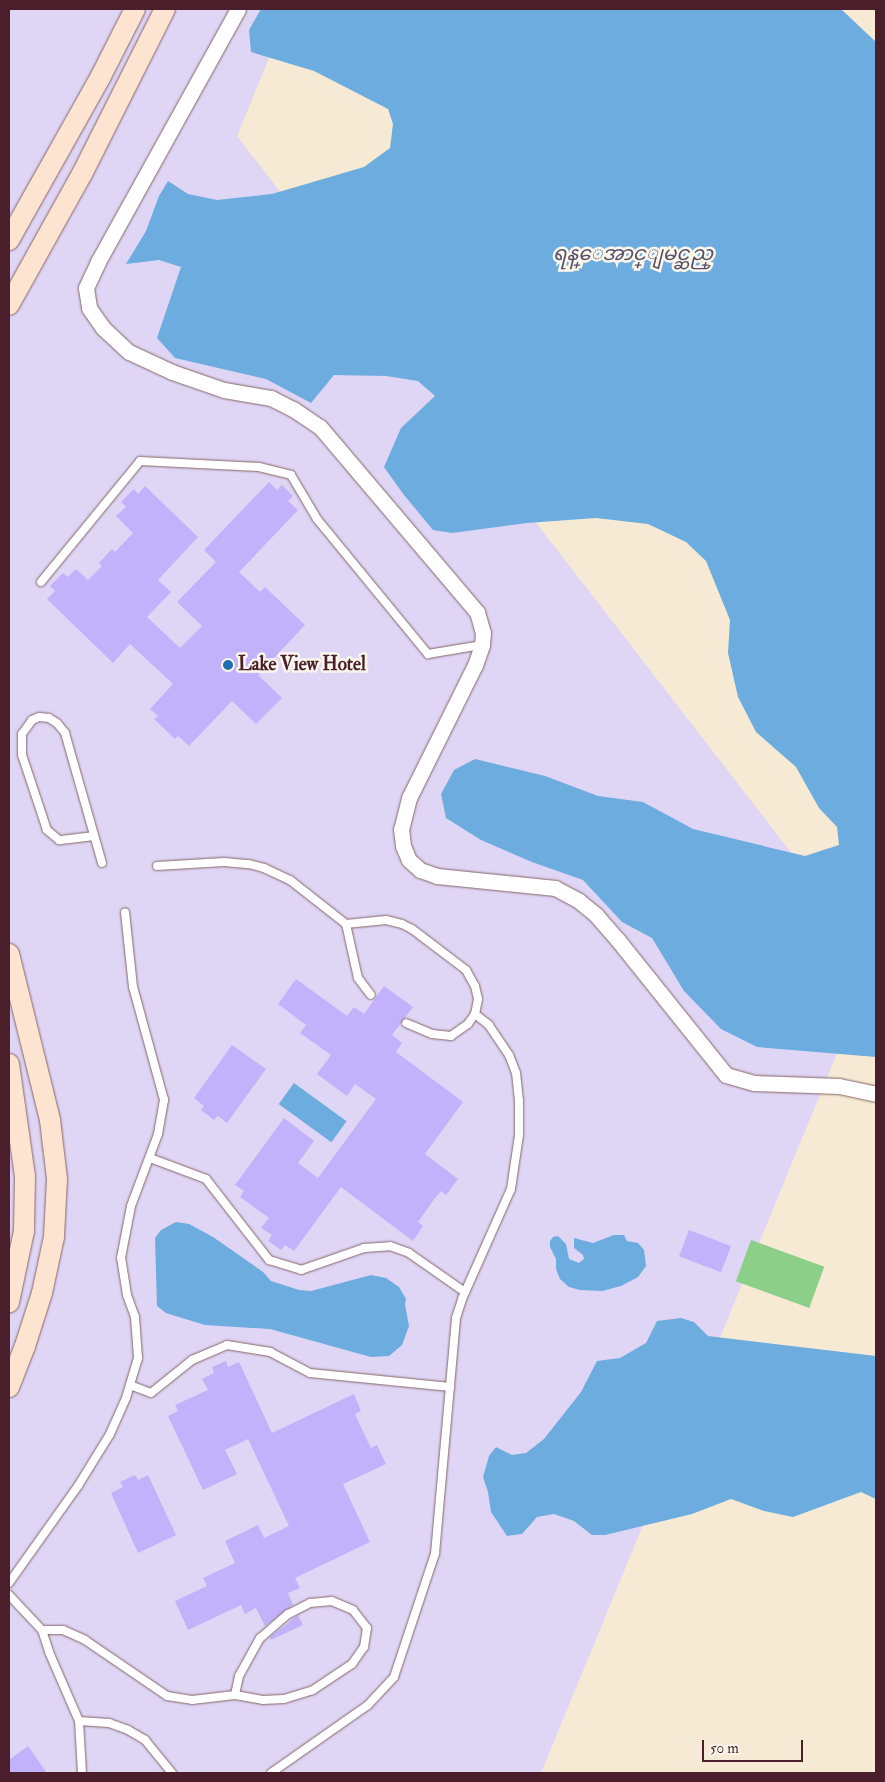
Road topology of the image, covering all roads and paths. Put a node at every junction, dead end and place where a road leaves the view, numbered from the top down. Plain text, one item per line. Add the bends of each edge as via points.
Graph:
1 (135, 9) edge
2 (165, 9) edge
3 (238, 9) edge
4 (9, 240) edge
5 (9, 305) edge
6 (40, 582) dead end
7 (482, 645) junction
8 (94, 836) junction
9 (102, 863) dead end
10 (157, 866) dead end
11 (125, 912) dead end
12 (346, 924) junction
13 (9, 954) edge
14 (372, 995) dead end
15 (475, 1014) junction
16 (406, 1023) dead end
17 (9, 1064) edge
18 (876, 1094) edge
19 (150, 1158) junction
20 (466, 1292) junction
21 (9, 1302) edge
22 (130, 1385) junction
23 (9, 1387) edge
24 (450, 1387) junction
25 (9, 1583) edge
26 (9, 1595) edge
27 (42, 1630) junction
28 (235, 1694) junction
29 (79, 1721) junction
30 (82, 1773) edge
31 (172, 1773) edge
32 (271, 1773) edge

1 - 4 main road
2 - 5 main road via 82,174
3 - 7 street via 98,262 86,288 89,308 103,328 128,352 224,390 271,398 320,427 477,612 483,633
6 - 7 lane via 140,461 259,467 291,475 317,519 428,654
7 - 18 street via 409,798 401,829 409,860 420,870 437,876 555,888 580,901 617,939 726,1075 754,1083 839,1086
8 - 8 lane via 65,733 49,718 32,720 22,734 22,755 47,830 59,840
8 - 9 lane
10 - 12 lane via 224,862 264,868 290,880
11 - 19 lane via 133,987 164,1100
12 - 14 lane via 358,978
12 - 15 lane via 386,920 412,929 466,970 478,1000
13 - 23 main road via 50,1120 57,1179 54,1237 42,1293
15 - 16 lane via 468,1024 451,1036 419,1030
15 - 20 lane via 489,1025 509,1055 516,1073 519,1135 511,1189
17 - 21 main road via 25,1176 24,1231
19 - 20 lane via 206,1179 269,1260 301,1270 364,1248 390,1246 409,1253
19 - 22 lane via 131,1206 121,1258 138,1339 138,1358
20 - 24 lane via 456,1318
22 - 24 lane via 150,1393 192,1360 227,1345 270,1352 310,1374
22 - 25 lane via 110,1434 78,1486
24 - 32 lane via 435,1554 394,1678 368,1705
26 - 27 lane
27 - 28 lane via 63,1630 85,1640 167,1696 192,1700
27 - 29 lane
28 - 28 lane via 263,1700 284,1699 313,1690 352,1664 364,1647 367,1628 353,1610 332,1601 310,1603 288,1614 260,1638 239,1676
29 - 30 lane
29 - 31 lane via 109,1723 128,1730 145,1740

